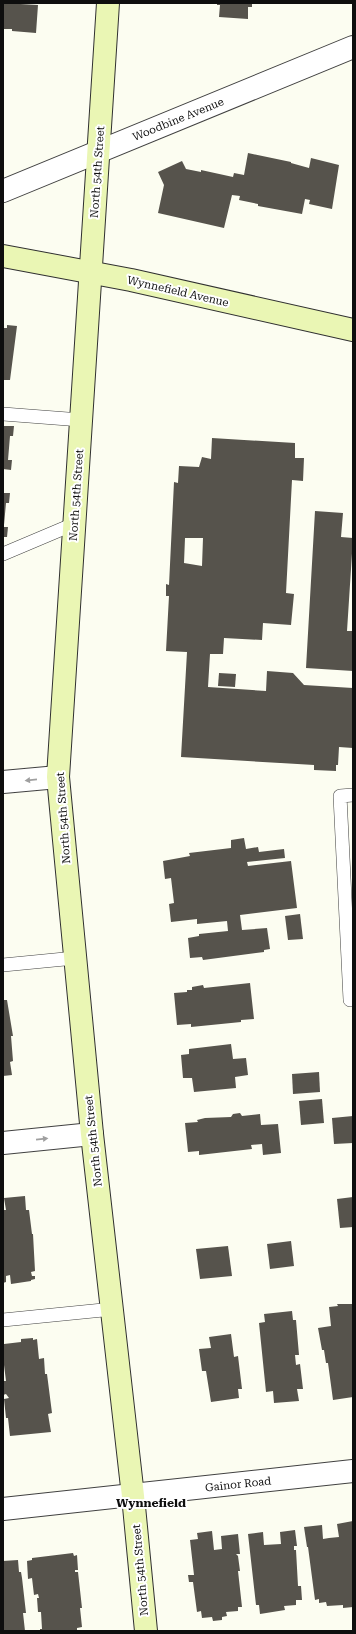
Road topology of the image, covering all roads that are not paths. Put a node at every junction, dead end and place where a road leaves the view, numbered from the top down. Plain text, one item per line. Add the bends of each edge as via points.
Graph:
1 (108, 3) edge
2 (353, 47) edge
3 (98, 152) junction
4 (3, 191) edge
5 (3, 256) edge
6 (91, 272) junction
7 (353, 330) edge
8 (3, 414) edge
9 (81, 420) junction
10 (74, 524) junction
11 (3, 554) edge
12 (58, 777) junction
13 (3, 782) edge
14 (353, 795) edge
15 (74, 958) junction
16 (3, 965) edge
17 (353, 1000) edge
18 (92, 1134) junction
19 (3, 1143) edge
20 (113, 1309) junction
21 (3, 1320) edge
22 (353, 1471) edge
23 (133, 1496) junction
24 (3, 1509) edge
25 (146, 1631) edge

1 - 3 street, North 54th Street
2 - 3 street, Woodbine Avenue
3 - 4 street, Woodbine Avenue
3 - 6 street, North 54th Street
5 - 6 street, Wynnefield Avenue
6 - 7 street, Wynnefield Avenue
6 - 9 street, North 54th Street
8 - 9 lane
9 - 10 street, North 54th Street
10 - 11 lane
10 - 12 street, North 54th Street
12 -> 13 street
12 - 15 street, North 54th Street
14 - 17 lane via 340,796 350,1000
15 - 16 lane
15 - 18 street, North 54th Street
19 -> 18 street
18 - 20 street, North 54th Street
20 - 21 lane
20 - 23 street, North 54th Street
22 - 23 street, Gainor Road
23 - 24 street, Gainor Road
23 - 25 street, North 54th Street

